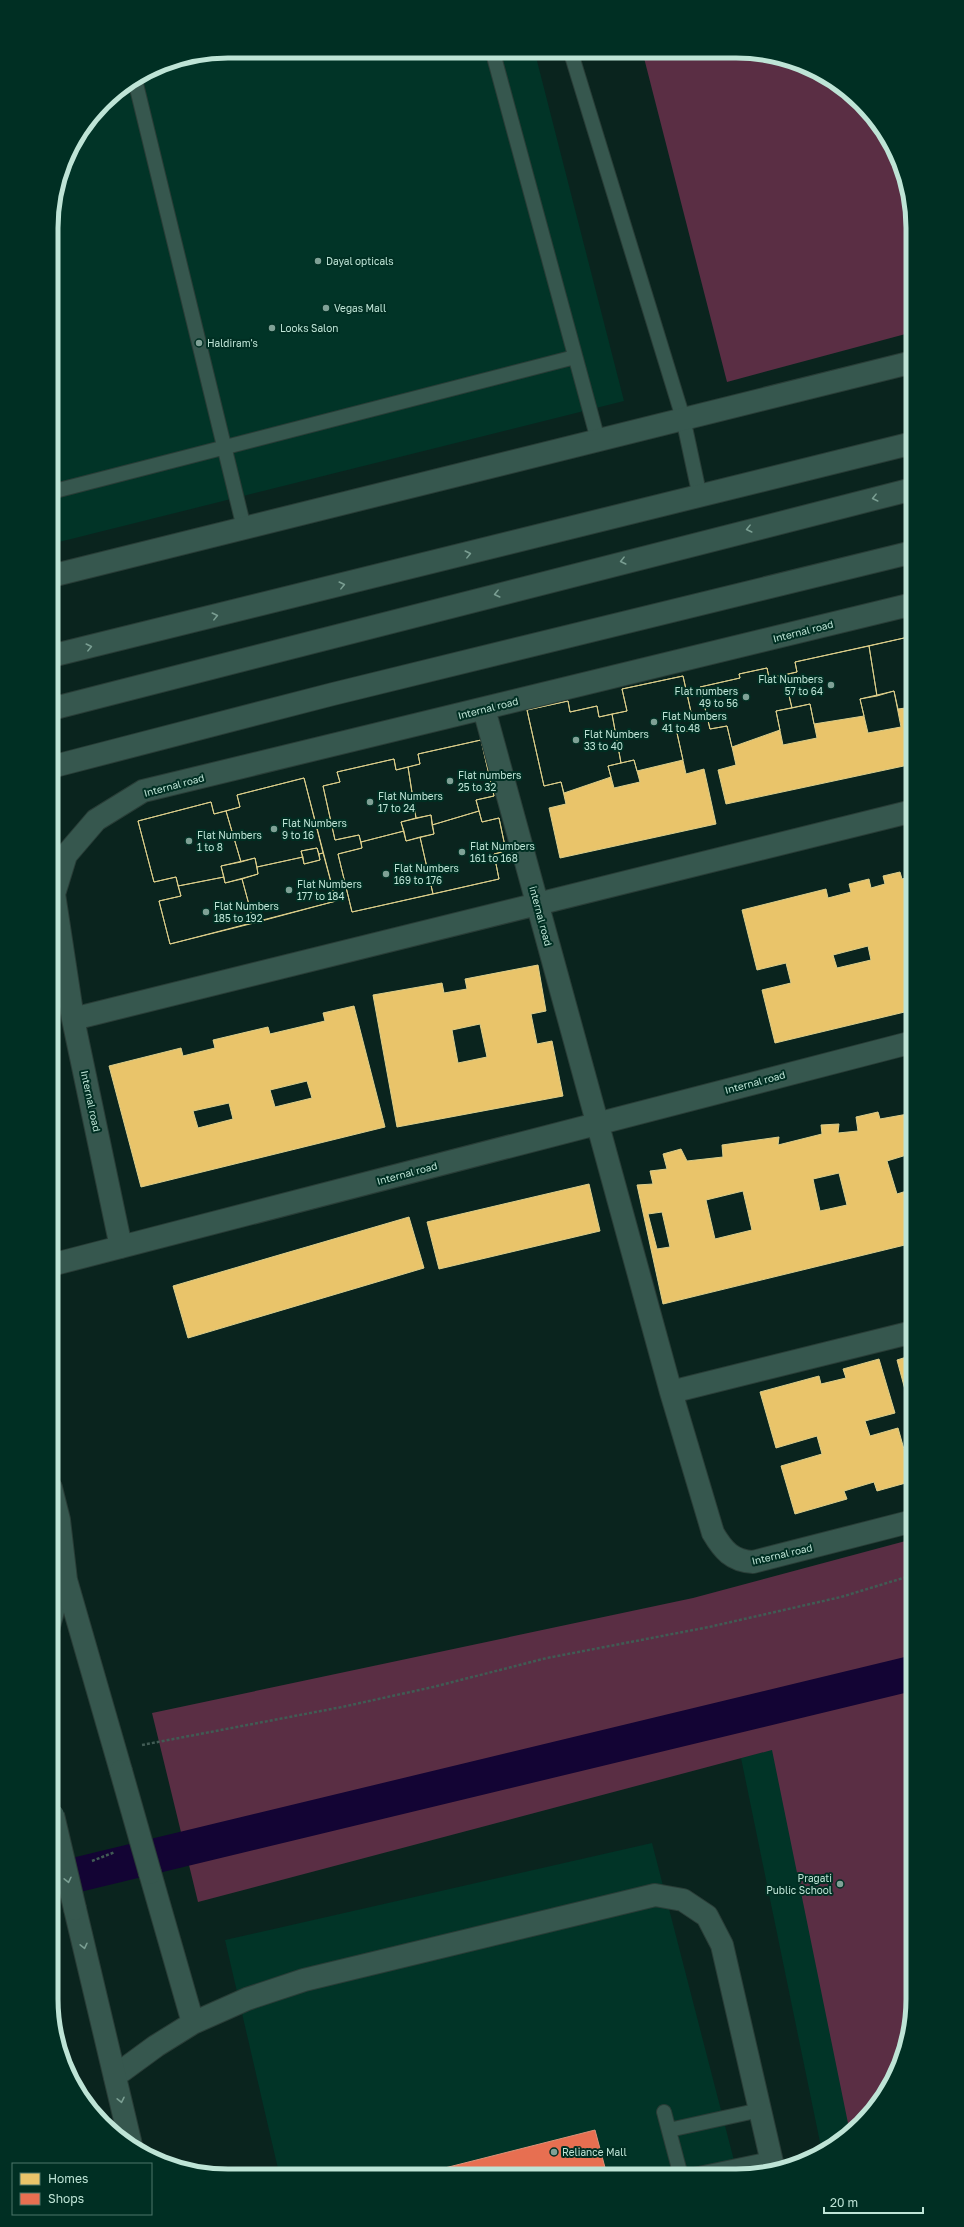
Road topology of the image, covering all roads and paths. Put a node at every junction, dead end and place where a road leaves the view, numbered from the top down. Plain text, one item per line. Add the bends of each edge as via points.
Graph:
1 (494, 58) edge
2 (573, 58) edge
3 (136, 85) edge
4 (575, 357) junction
5 (906, 364) edge
6 (683, 418) junction
7 (598, 440) junction
8 (906, 445) edge
9 (224, 447) junction
10 (58, 490) edge
11 (906, 491) edge
12 (700, 497) junction
13 (244, 528) junction
14 (906, 554) edge
15 (58, 574) edge
16 (906, 606) edge
17 (58, 654) edge
18 (58, 707) edge
19 (484, 709) junction
20 (58, 765) edge
21 (906, 813) edge
22 (58, 881) edge
23 (538, 904) junction
24 (58, 920) edge
25 (73, 1019) junction
26 (906, 1044) edge
27 (598, 1123) junction
28 (121, 1247) junction
29 (58, 1263) edge
30 (906, 1334) edge
31 (671, 1392) junction
32 (58, 1516) edge
33 (906, 1523) edge
34 (906, 1577) edge
35 (66, 1580) junction
36 (58, 1609) edge
37 (142, 1753) dead end
38 (58, 1836) edge
39 (122, 1849) dead end
40 (88, 1863) dead end
41 (193, 2023) junction
42 (115, 2076) junction
43 (760, 2110) junction
44 (664, 2112) dead end
45 (669, 2130) junction
46 (129, 2138) edge
47 (773, 2165) edge
48 (679, 2169) edge
49 (742, 2169) edge

1 - 4 lane
2 - 6 lane
3 - 9 lane
4 - 7 lane
4 - 9 lane
5 - 6 street
6 - 7 street
6 - 12 lane
7 - 13 street
8 - 12 street
9 - 10 lane
9 - 13 lane
11 -> 18 street
17 -> 12 street
13 - 15 street
14 - 20 street via 325,696
16 - 19 street, Internal road
19 - 22 street, Internal road via 143,791 96,820 66,855
19 - 23 street, internal road
21 - 23 street
23 - 25 street
23 - 27 street, internal road
24 - 25 street, Internal road
25 - 28 street, Internal road
26 - 27 street, Internal road
27 - 28 street, Internal road
27 - 31 street, Internal road
28 - 29 street
30 - 31 street
31 - 33 street, Internal road via 713,1533 720,1546 730,1556 753,1562
32 - 35 street
34 - 37 path via 841,1597 709,1627 547,1658 349,1706 141,1746
35 - 36 lane
35 - 41 street, bridge
38 -> 42 street, bridge
39 - 40 path
41 - 42 street
41 - 43 street via 247,1999 304,1980 655,1895 683,1900 707,1916 722,1945
42 -> 46 street
43 - 45 lane
43 - 47 street
44 - 45 lane
45 - 48 lane
47 - 49 lane

